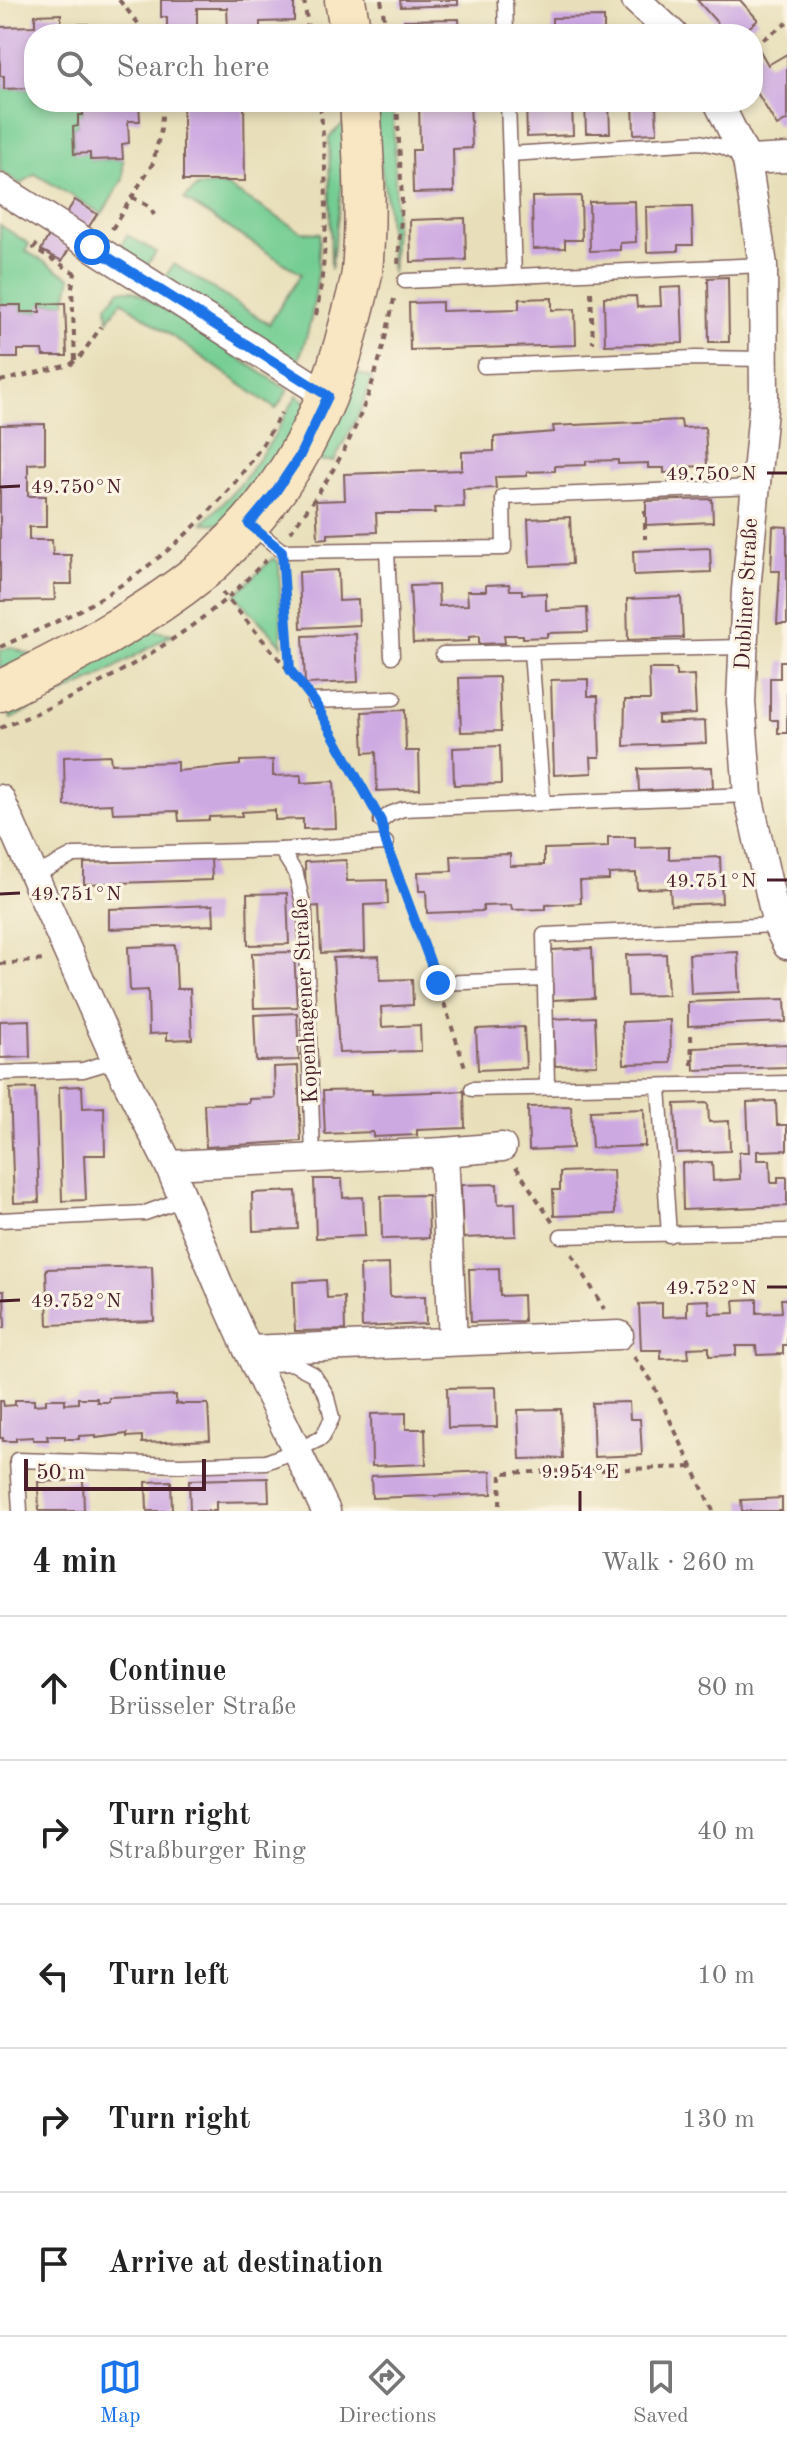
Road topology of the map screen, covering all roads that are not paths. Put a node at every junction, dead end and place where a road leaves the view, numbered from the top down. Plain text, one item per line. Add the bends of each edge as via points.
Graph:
1 (345, 0) edge
2 (505, 0) edge
3 (636, 0) edge
4 (349, 24) edge
5 (506, 24) edge
6 (662, 24) edge
7 (361, 112) edge
8 (508, 112) edge
9 (723, 112) edge
10 (510, 154) junction
11 (787, 158) edge
12 (747, 160) junction
13 (0, 188) edge
14 (763, 265) junction
15 (514, 276) junction
16 (405, 281) dead end
17 (766, 359) junction
18 (484, 366) dead end
19 (314, 388) junction
20 (754, 487) junction
21 (249, 524) junction
22 (387, 550) junction
23 (742, 647) junction
24 (531, 653) junction
25 (443, 654) dead end
26 (392, 656) dead end
27 (0, 691) edge
28 (394, 698) dead end
29 (314, 701) road end
30 (748, 795) junction
31 (0, 799) edge
32 (543, 802) junction
33 (381, 821) road end
34 (386, 843) road end
35 (281, 850) junction
36 (35, 875) junction
37 (782, 935) edge
38 (545, 979) junction
39 (438, 983) road end
40 (116, 1060) junction
41 (0, 1073) edge
42 (787, 1083) edge
43 (547, 1086) junction
44 (659, 1087) junction
45 (472, 1089) road end
46 (502, 1147) road end
47 (444, 1152) junction
48 (313, 1157) junction
49 (169, 1165) junction
50 (183, 1199) junction
51 (0, 1220) edge
52 (787, 1231) edge
53 (669, 1235) junction
54 (561, 1236) road end
55 (619, 1335) road end
56 (453, 1341) junction
57 (252, 1357) junction
58 (297, 1450) junction
59 (20, 1511) edge
60 (326, 1511) edge

1 - 4 street
2 - 5 lane
3 - 6 street
7 - 19 street via 362,275 346,339
8 - 10 lane
9 - 12 street, Dubliner Straße
10 - 12 lane via 700,142
10 - 15 lane
11 - 12 street
12 - 14 street, Dubliner Straße
13 - 19 street
14 - 15 lane
14 - 17 street, Dubliner Straße
15 - 16 lane
17 - 18 lane
17 - 20 street, Dubliner Straße
19 - 21 street via 299,457
20 - 22 lane via 503,497 504,548
20 - 23 street, Dubliner Straße
21 - 22 lane via 282,551
21 - 27 street via 203,570 144,613
22 - 26 lane
23 - 24 lane
23 - 30 street, Dubliner Straße
24 - 25 lane
24 - 32 lane
28 - 29 lane
30 - 32 lane
30 - 37 street, Dubliner Straße
31 - 36 street
32 - 33 lane via 403,809
34 - 35 lane
35 - 36 lane via 74,855
35 - 48 lane, Kopenhagener Straße via 296,874 305,912
36 - 40 street
37 - 38 lane via 544,935
38 - 39 lane
38 - 43 lane
40 - 41 lane via 83,1070
40 - 49 street
42 - 44 lane
43 - 44 lane
43 - 45 lane
44 - 53 lane
46 - 47 street
47 - 48 street
47 - 56 street
48 - 49 street
49 - 50 street
50 - 51 lane via 145,1213
50 - 57 street
52 - 53 lane
53 - 54 lane
55 - 56 street
56 - 57 street
57 - 58 street
57 - 58 lane via 292,1363 313,1374 326,1394 332,1418 322,1438
58 - 59 lane via 266,1462 17,1460
58 - 60 street

